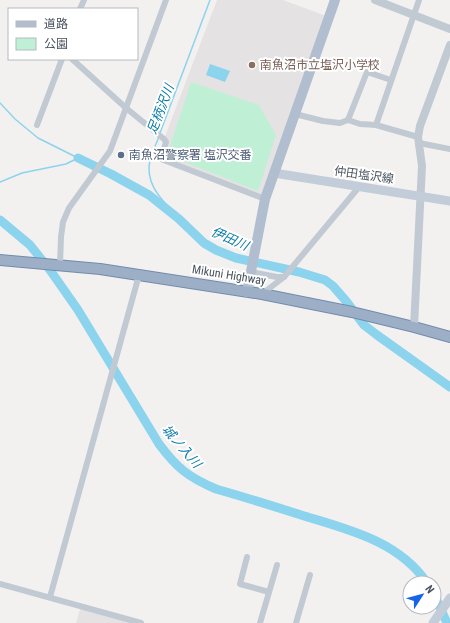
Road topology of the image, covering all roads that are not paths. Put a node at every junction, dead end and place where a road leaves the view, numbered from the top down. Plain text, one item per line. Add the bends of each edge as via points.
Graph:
1 (166, 0) edge
2 (335, 0) edge
3 (375, 0) edge
4 (419, 0) edge
5 (414, 14) junction
6 (450, 29) edge
7 (450, 45) edge
8 (62, 60) edge
9 (73, 60) edge
10 (390, 80) junction
11 (126, 108) junction
12 (295, 114) junction
13 (348, 120) junction
14 (37, 124) dead end
15 (376, 125) junction
16 (418, 140) junction
17 (450, 148) edge
18 (274, 173) junction
19 (360, 187) junction
20 (421, 195) junction
21 (265, 199) junction
22 (450, 201) edge
23 (0, 260) edge
24 (60, 265) junction
25 (251, 272) junction
26 (139, 274) junction
27 (284, 277) junction
28 (247, 292) junction
29 (262, 294) junction
30 (414, 327) junction
31 (450, 337) edge
32 (247, 557) dead end
33 (277, 565) dead end
34 (310, 575) dead end
35 (0, 584) edge
36 (269, 592) junction
37 (50, 597) junction
38 (450, 598) edge
39 (435, 620) edge
40 (141, 623) edge
41 (260, 623) edge
42 (296, 623) edge

1 - 11 street
2 - 12 main road
3 - 5 street
4 - 5 street
5 - 6 street
5 - 10 street
7 - 16 street via 420,126
8 - 14 street
9 - 11 street
10 - 13 street via 367,72
10 - 15 street
11 - 21 street via 164,139 166,142 162,160
11 - 24 street via 110,151 68,208 63,222
12 - 13 street via 340,123
12 - 18 main road
13 - 15 street
15 - 16 street
16 - 17 street
16 - 20 street via 422,166
18 - 19 main road, 仲田塩沢線
18 - 21 main road
19 - 20 main road, 仲田塩沢線
19 - 27 street
20 - 22 main road, 仲田塩沢線
20 - 30 street
21 - 25 main road
23 - 24 highway, Mikuni Highway
24 - 26 highway, Mikuni Highway
25 - 27 street via 276,278
25 - 28 main road
26 - 28 highway, Mikuni Highway
26 - 37 street
27 - 29 street
28 - 29 highway, Mikuni Highway
29 - 30 highway, Mikuni Highway
30 - 31 highway, Mikuni Highway
32 - 36 street via 240,584
33 - 36 street
34 - 42 street
35 - 37 street
36 - 41 street
37 - 40 street
38 - 39 main road

